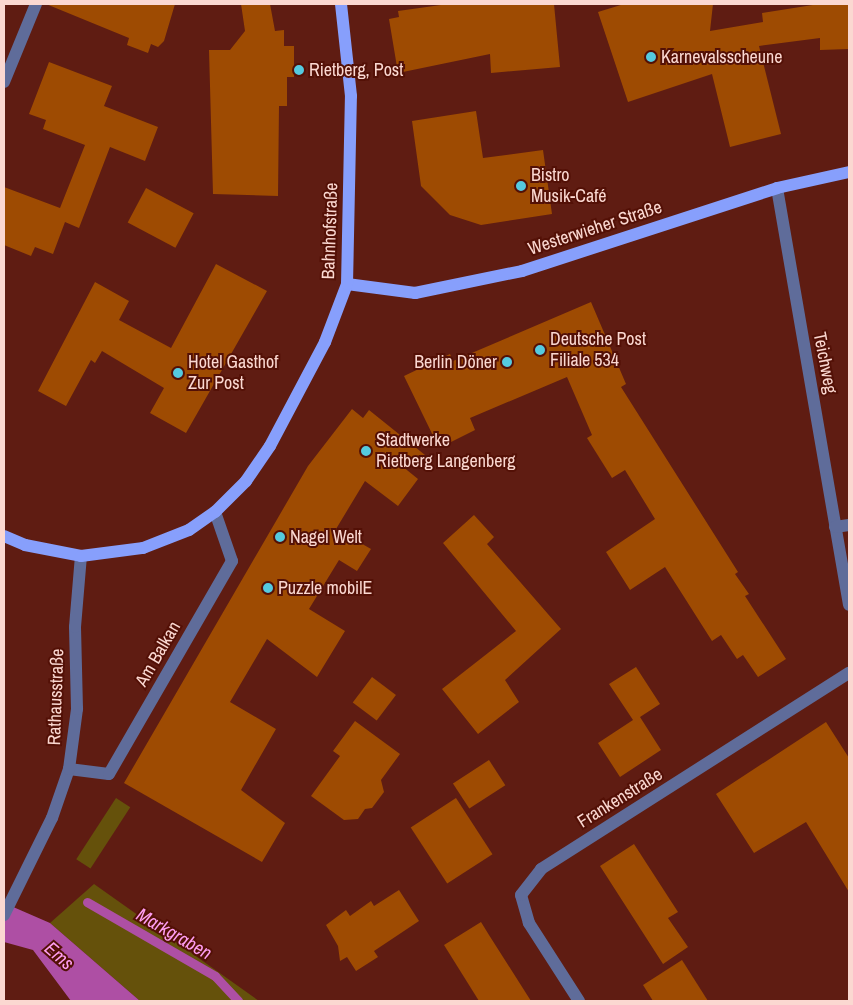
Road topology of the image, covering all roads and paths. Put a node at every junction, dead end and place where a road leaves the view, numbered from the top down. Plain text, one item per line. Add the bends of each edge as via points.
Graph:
1 (36, 4) edge
2 (341, 4) edge
3 (4, 82) edge
4 (849, 172) edge
5 (777, 188) junction
6 (347, 284) junction
7 (215, 512) junction
8 (849, 525) edge
9 (835, 527) junction
10 (4, 536) edge
11 (81, 556) junction
12 (849, 605) edge
13 (849, 673) edge
14 (69, 769) junction
15 (4, 915) edge
16 (579, 1001) edge

1 - 3 street
2 - 6 main road, Bahnhofstraße via 351,96
4 - 5 main road, Westerwieher Straße
5 - 6 main road, Westerwieher Straße via 522,271 415,292
5 - 9 street, Teichweg
6 - 7 main road, Bahnhofstraße via 325,342 270,446 246,481
7 - 11 main road, Bahnhofstraße via 189,530 143,548
7 - 14 street, Am Balkan via 232,561 109,774
8 - 9 street
9 - 12 street, Teichweg
10 - 11 main road, Bahnhofstraße via 24,545
11 - 14 street, Rathausstraße via 75,627 77,709
13 - 16 street, Frankenstraße via 541,869 521,895 529,923
14 - 15 street, Rathausstraße via 52,818

